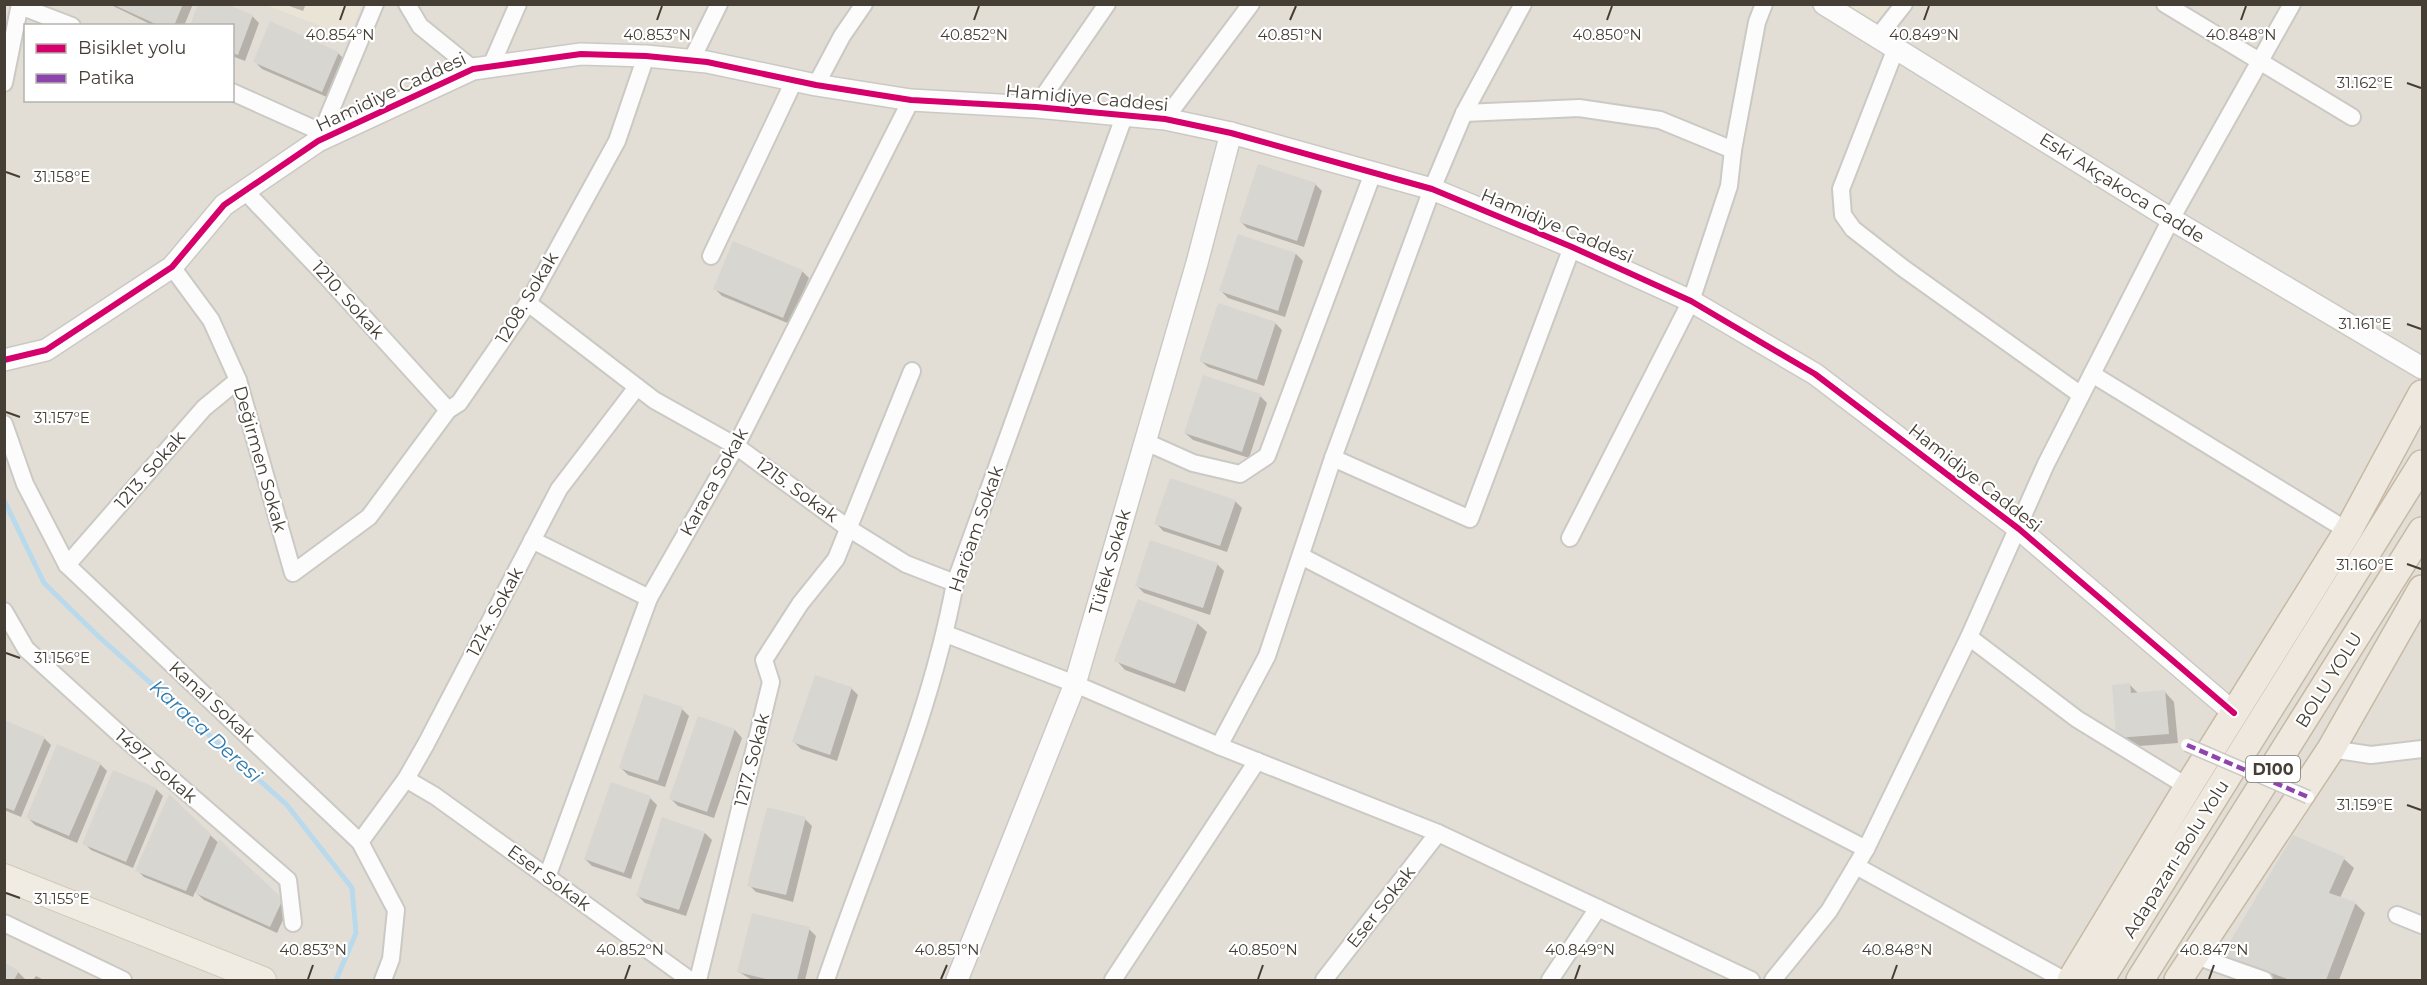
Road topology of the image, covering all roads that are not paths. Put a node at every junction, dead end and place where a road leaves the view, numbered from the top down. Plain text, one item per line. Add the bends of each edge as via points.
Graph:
1 (375, 4) edge
2 (407, 4) edge
3 (518, 4) edge
4 (719, 4) edge
5 (864, 4) edge
6 (1107, 4) edge
7 (1251, 4) edge
8 (1523, 4) edge
9 (1764, 4) edge
10 (1824, 4) edge
11 (1904, 4) edge
12 (2165, 4) edge
13 (2292, 4) edge
14 (20, 5) edge
15 (67, 24) edge
16 (1887, 42) junction
17 (646, 56) junction
18 (691, 61) junction
19 (2258, 62) junction
20 (482, 67) junction
21 (794, 81) junction
22 (4, 83) edge
23 (816, 85) junction
24 (234, 93) edge
25 (911, 100) junction
26 (1036, 107) junction
27 (1464, 113) junction
28 (1125, 114) junction
29 (2352, 117) dead end
30 (1165, 119) junction
31 (1232, 133) junction
32 (319, 136) junction
33 (1733, 150) junction
34 (1373, 173) junction
35 (1432, 189) junction
36 (245, 191) junction
37 (2171, 219) junction
38 (1572, 247) junction
39 (711, 256) dead end
40 (172, 267) junction
41 (1691, 301) junction
42 (528, 303) junction
43 (4, 360) edge
44 (2422, 368) edge
45 (912, 371) dead end
46 (2092, 374) junction
47 (238, 380) junction
48 (637, 387) junction
49 (2422, 394) edge
50 (2081, 395) junction
51 (448, 410) junction
52 (4, 424) edge
53 (2422, 429) edge
54 (1146, 441) junction
55 (736, 446) junction
56 (1333, 458) junction
57 (2422, 464) edge
58 (369, 517) joint
59 (848, 528) junction
60 (2019, 529) junction
61 (2348, 531) junction
62 (2422, 531) edge
63 (2422, 537) edge
64 (1570, 538) dead end
65 (532, 540) junction
66 (1301, 556) junction
67 (2364, 557) junction
68 (2406, 558) junction
69 (67, 565) junction
70 (955, 583) junction
71 (2422, 589) edge
72 (649, 598) junction
73 (4, 611) edge
74 (946, 634) junction
75 (1969, 637) junction
76 (1075, 684) junction
77 (2234, 713) junction
78 (2187, 745) dead end
79 (1219, 746) junction
80 (2331, 749) junction
81 (2422, 750) edge
82 (1257, 761) junction
83 (406, 779) junction
84 (2188, 787) junction
85 (2308, 797) dead end
86 (1438, 833) junction
87 (360, 842) junction
88 (1866, 849) junction
89 (1856, 866) junction
90 (4, 877) edge
91 (547, 877) junction
92 (1598, 908) junction
93 (2397, 915) dead end
94 (4, 923) edge
95 (293, 923) dead end
96 (2422, 925) edge
97 (2193, 955) junction
98 (123, 981) edge
99 (263, 981) edge
100 (383, 981) edge
101 (690, 981) edge
102 (698, 981) edge
103 (826, 981) edge
104 (957, 981) edge
105 (1113, 981) edge
106 (1324, 981) edge
107 (1550, 981) edge
108 (1751, 981) edge
109 (1773, 981) edge
110 (2064, 981) edge
111 (2072, 981) edge
112 (2100, 981) edge
113 (2140, 981) edge
114 (2178, 981) edge
115 (2264, 981) edge

1 - 32 street
2 - 20 street via 420,26
3 - 20 street
4 - 18 street
5 - 23 street
6 - 26 street
7 - 30 street
8 - 27 street
9 - 33 street via 1757,22
10 - 16 street, Eski Akçakoca Cadde
11 - 16 street
12 - 19 street
13 - 19 street
14 - 15 street
14 - 22 street
16 - 37 street, Eski Akçakoca Cadde
16 - 50 street via 1841,189 1843,215 1853,229 1903,268
17 - 18 street, Hamidiye Caddesi
17 - 20 street, Hamidiye Caddesi via 581,54
17 - 42 street, 1208. Sokak via 617,141
18 - 21 street, Hamidiye Caddesi
19 - 29 street
19 - 37 street
20 - 32 street, Hamidiye Caddesi
21 - 23 street, Hamidiye Caddesi
21 - 39 street
23 - 25 street, Hamidiye Caddesi
24 - 32 street
25 - 26 street, Hamidiye Caddesi
25 - 55 street, Karaca Sokak
26 - 28 street, Hamidiye Caddesi
27 - 33 street via 1579,108 1659,120
27 - 35 street
28 - 30 street, Hamidiye Caddesi
28 - 70 street, Haröam Sokak
30 - 31 street, Hamidiye Caddesi
31 - 34 street, Hamidiye Caddesi
31 - 54 street, Tüfek Sokak
32 - 36 street, Hamidiye Caddesi
33 - 41 street via 1729,186
34 - 35 street, Hamidiye Caddesi
34 - 54 street via 1267,456 1240,474 1193,463
35 - 38 street, Hamidiye Caddesi
35 - 56 street
36 - 40 street, Hamidiye Caddesi via 224,205
36 - 51 street, 1210. Sokak
37 - 44 street, Eski Akçakoca Cadde
37 - 46 street
38 - 41 street, Hamidiye Caddesi
38 - 56 street via 1470,519
40 - 43 street, Hamidiye Caddesi via 46,350
40 - 47 street, Değirmen Sokak via 211,320
41 - 60 street, Hamidiye Caddesi via 1815,374
41 - 64 street
42 - 48 street, 1215. Sokak
42 - 51 street, 1208. Sokak via 459,403
45 - 59 street
46 - 50 street
46 - 61 street
47 - 58 street, Değirmen Sokak via 293,573
47 - 69 street, 1213. Sokak via 204,408
48 - 55 street, 1215. Sokak
48 - 65 street, 1214. Sokak via 559,489
49 - 61 highway
50 - 60 street
51 - 58 street, 1208. Sokak
52 - 69 street, Kanal Sokak via 25,484
53 - 67 highway
54 - 76 street, Tüfek Sokak
55 - 59 street, 1215. Sokak
55 - 72 street, Karaca Sokak
56 - 66 street
57 - 67 highway, Adapazarı-Bolu Yolu
59 - 70 street, 1215. Sokak via 906,564
59 - 102 street, 1217. Sokak via 836,559 800,604 764,660 771,682
60 - 75 street
60 - 77 street, Hamidiye Caddesi
61 - 77 highway
62 - 68 highway, BOLU YOLU
63 - 68 highway
65 - 72 street
65 - 83 street, 1214. Sokak
66 - 79 street via 1267,656
66 - 88 street
67 - 112 highway, Adapazarı-Bolu Yolu
68 - 113 highway, BOLU YOLU / D100
69 - 87 street, Kanal Sokak
70 - 74 street, Haröam Sokak
71 - 80 highway
72 - 91 street, Karaca Sokak
73 - 95 street, 1497. Sokak via 26,649 288,880
74 - 76 street
74 - 103 street, Haröam Sokak
75 - 84 street via 2077,719
75 - 88 street
76 - 79 street
76 - 104 street, Tüfek Sokak
77 - 84 highway
78 - 85 street, bridge
79 - 82 street
80 - 81 street via 2371,755
80 - 97 highway
82 - 86 street
82 - 105 street
83 - 87 street, 1214. Sokak
83 - 91 street, Eser Sokak
84 - 111 highway
86 - 92 street
86 - 106 street, Eser Sokak
87 - 100 street, Kanal Sokak via 396,910 392,959
88 - 89 street
89 - 109 street via 1829,911
89 - 110 street
90 - 99 main road
91 - 101 street, Eser Sokak
92 - 107 street
92 - 108 street
93 - 96 street
94 - 98 street
97 - 114 highway
97 - 115 street

